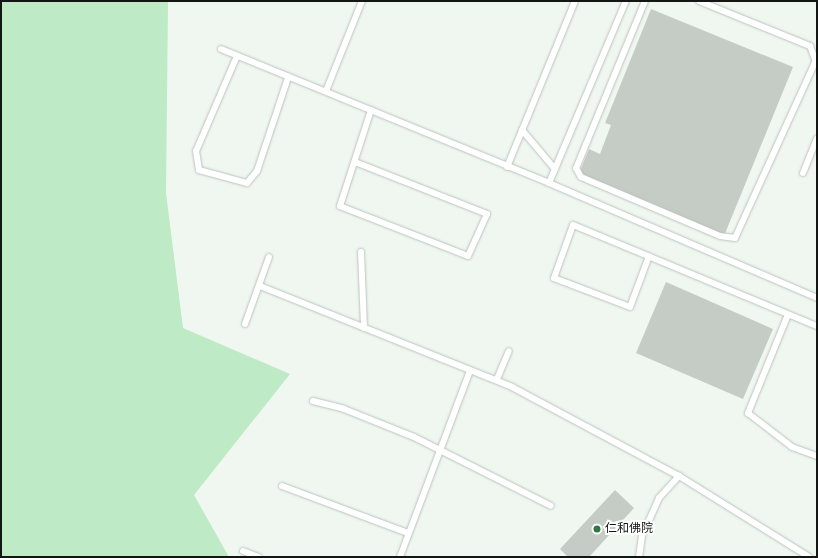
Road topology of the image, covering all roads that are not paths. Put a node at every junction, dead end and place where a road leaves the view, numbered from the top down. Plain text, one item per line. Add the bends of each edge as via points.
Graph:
1 (362, 1) edge
2 (575, 1) edge
3 (626, 1) edge
4 (644, 1) edge
5 (699, 1) edge
6 (221, 49) dead end
7 (237, 56) junction
8 (817, 62) edge
9 (288, 78) junction
10 (326, 91) junction
11 (371, 110) junction
12 (522, 130) junction
13 (817, 139) edge
14 (355, 162) junction
15 (507, 167) junction
16 (555, 169) junction
17 (803, 173) dead end
18 (549, 183) junction
19 (361, 252) dead end
20 (649, 256) junction
21 (269, 257) dead end
22 (260, 286) junction
23 (817, 298) edge
24 (787, 317) junction
25 (245, 324) dead end
26 (817, 326) edge
27 (364, 328) junction
28 (509, 350) dead end
29 (470, 371) junction
30 (497, 379) junction
31 (313, 401) dead end
32 (438, 450) junction
33 (817, 456) edge
34 (679, 476) junction
35 (282, 486) dead end
36 (551, 506) dead end
37 (408, 533) junction
38 (243, 551) dead end
39 (258, 557) edge
40 (400, 557) edge
41 (639, 557) edge
42 (808, 557) edge

1 - 10 lane
2 - 12 lane
3 - 16 lane
4 - 8 lane via 576,168 581,177 720,236 735,238
5 - 8 lane via 810,46
6 - 7 lane
7 - 9 lane
7 - 9 lane via 196,151 199,170 247,183 257,171
9 - 10 lane
10 - 11 lane
11 - 14 lane
11 - 15 lane
12 - 15 lane
12 - 16 lane
13 - 17 lane
14 - 14 lane via 340,206 468,256 487,214
15 - 18 lane
16 - 18 lane
18 - 23 lane
19 - 27 lane
20 - 20 lane via 630,307 554,278 573,225
20 - 24 lane
21 - 22 lane
22 - 25 lane
22 - 27 lane
24 - 26 lane
24 - 33 lane via 748,413 792,447
27 - 29 lane
28 - 30 lane
29 - 30 lane
29 - 32 lane
30 - 34 lane via 604,433
31 - 32 lane via 344,409
32 - 36 lane
32 - 37 lane
34 - 41 lane via 659,498 642,536
34 - 42 lane
35 - 37 lane
37 - 40 lane
38 - 39 lane

